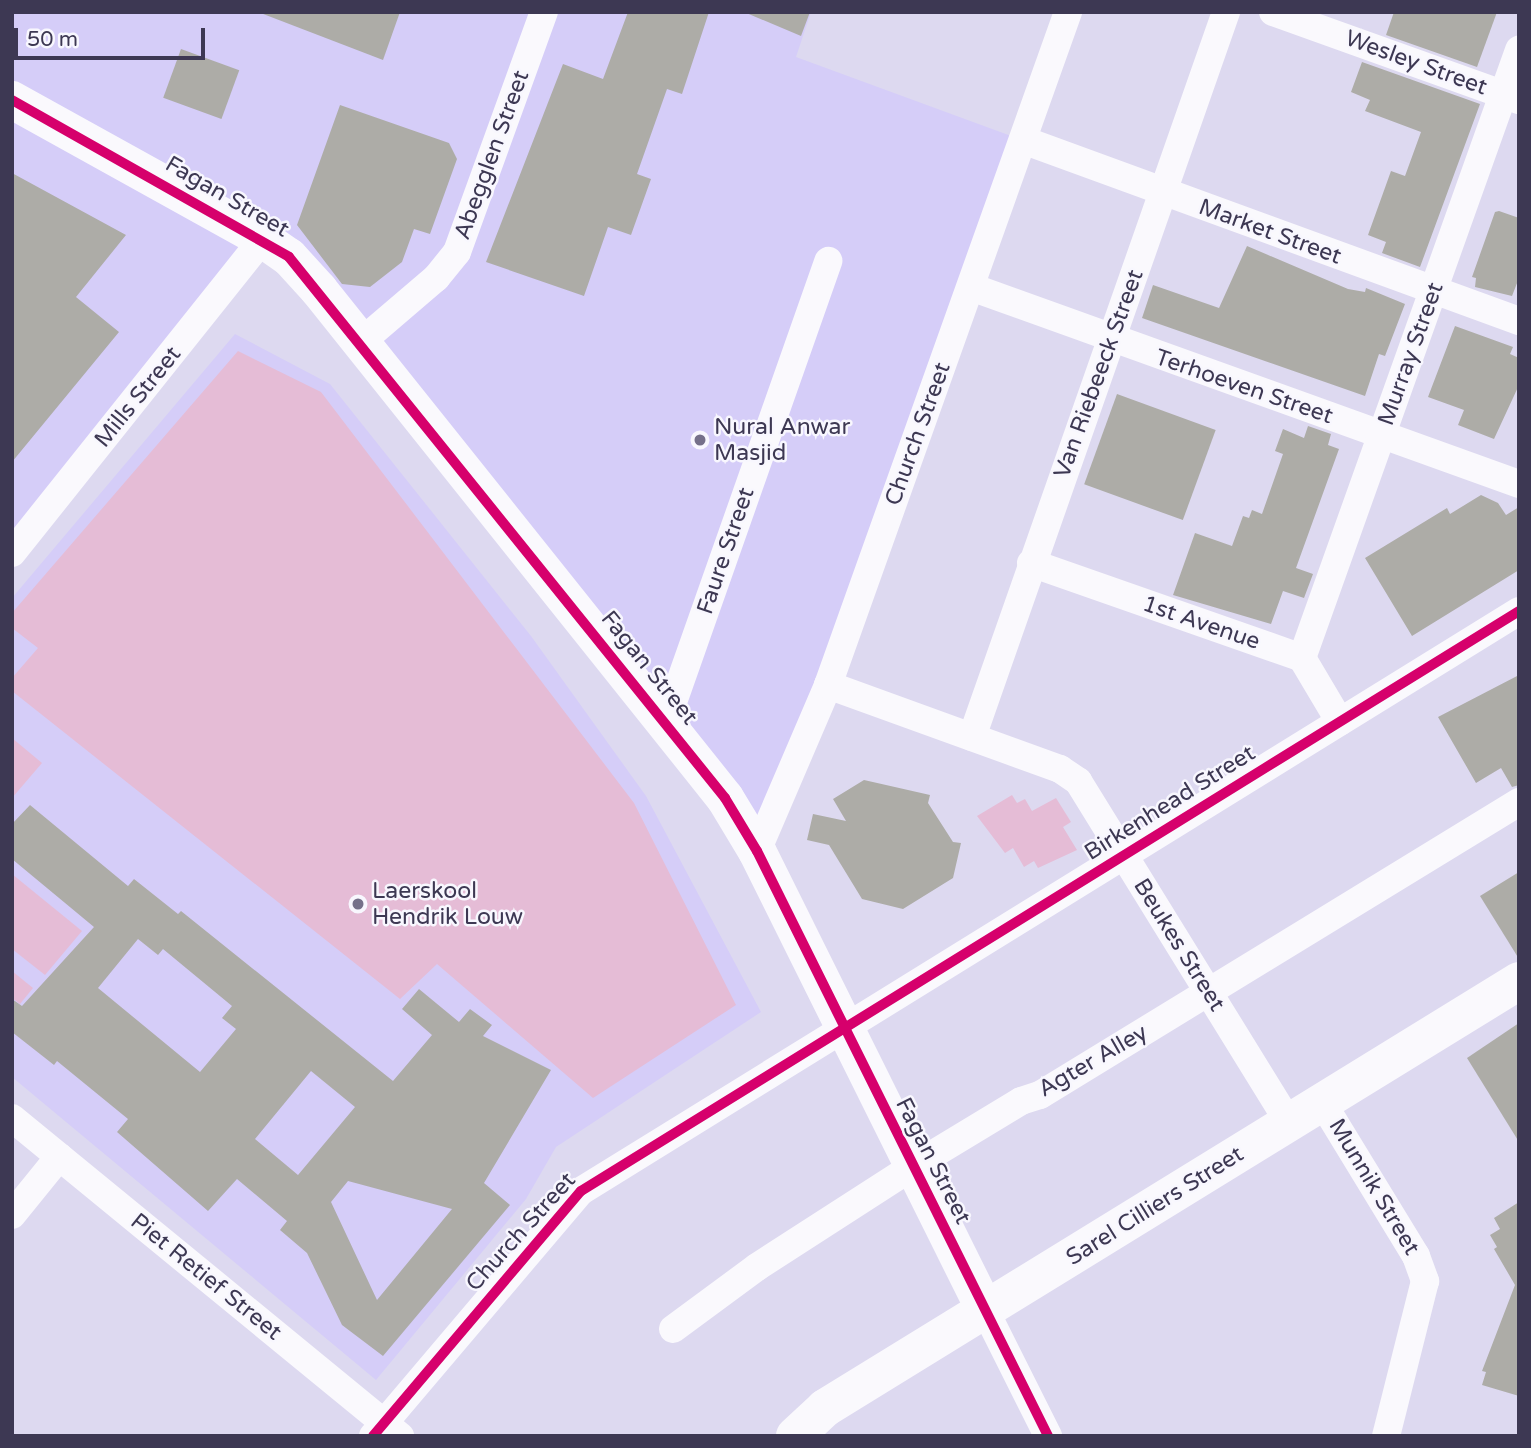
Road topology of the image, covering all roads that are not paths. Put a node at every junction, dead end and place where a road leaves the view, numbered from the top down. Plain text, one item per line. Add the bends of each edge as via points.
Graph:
1 (544, 12) edge
2 (1068, 12) edge
3 (1226, 12) edge
4 (1273, 12) edge
5 (1519, 50) edge
6 (1511, 98) edge
7 (12, 100) edge
8 (1023, 140) junction
9 (1163, 193) junction
10 (263, 239) junction
11 (828, 261) dead end
12 (971, 287) junction
13 (1434, 290) junction
14 (1519, 321) edge
15 (1111, 340) junction
16 (361, 342) junction
17 (1382, 435) junction
18 (1519, 484) edge
19 (12, 553) edge
20 (1031, 563) junction
21 (1519, 611) edge
22 (1302, 658) junction
23 (828, 685) junction
24 (666, 722) junction
25 (1340, 722) junction
26 (972, 737) junction
27 (1519, 802) edge
28 (757, 852) junction
29 (1123, 856) junction
30 (1519, 981) edge
31 (1208, 992) junction
32 (842, 1029) junction
33 (1322, 1102) junction
34 (12, 1118) edge
35 (1289, 1123) junction
36 (59, 1157) junction
37 (912, 1167) junction
38 (12, 1215) edge
39 (985, 1310) junction
40 (673, 1329) dead end
41 (385, 1431) edge
42 (795, 1436) edge
43 (1048, 1436) edge
44 (1386, 1436) edge

1 - 16 street, Abegglen Street via 457,252 436,278
2 - 8 street, Church Street
3 - 9 street, Van Riebeeck Street
4 - 6 street, Wesley Street
5 - 6 street, Murray Street
6 - 13 street, Murray Street
7 - 10 street, Fagan Street
8 - 9 street, Market Street
8 - 12 street, Church Street
9 - 13 street, Market Street
9 - 15 street, Van Riebeeck Street
10 - 16 street, Fagan Street via 289,257
10 - 19 street, Mills Street
11 - 24 street, Faure Street
12 - 15 street, Terhoeven Street
12 - 23 street, Church Street
13 - 14 street, Market Street
13 - 17 street, Murray Street
15 - 17 street, Terhoeven Street
15 - 20 street, Van Riebeeck Street
16 - 24 street, Fagan Street
17 - 18 street, Terhoeven Street
17 - 22 street, Murray Street
20 - 22 street, 1st Avenue
20 - 26 street, Van Riebeeck Street
21 - 25 street, Birkenhead Street
22 - 25 street
23 - 26 street, Beukes Street
23 - 28 street, Church Street
24 - 28 street, Fagan Street via 725,797
25 - 29 street, Birkenhead Street
26 - 29 street, Beukes Street via 1071,774
27 - 31 street, Agter Alley
28 - 32 street, Fagan Street
29 - 31 street, Beukes Street
29 - 32 street, Birkenhead Street
30 - 33 street, Sarel Cilliers Street
31 - 35 street, Beukes Street
31 - 37 street, Agter Alley
32 - 37 street, Fagan Street
32 - 41 street, Church Street via 581,1191
33 - 35 street, Sarel Cilliers Street
33 - 44 street, Munnik Street via 1416,1256 1425,1281
34 - 36 street, Piet Retief Street
35 - 39 street, Sarel Cilliers Street
36 - 38 street
36 - 41 street, Piet Retief Street
37 - 39 street, Fagan Street
37 - 40 street, Agter Alley via 757,1267
39 - 42 street, Sarel Cilliers Street via 825,1408
39 - 43 street, Fagan Street

